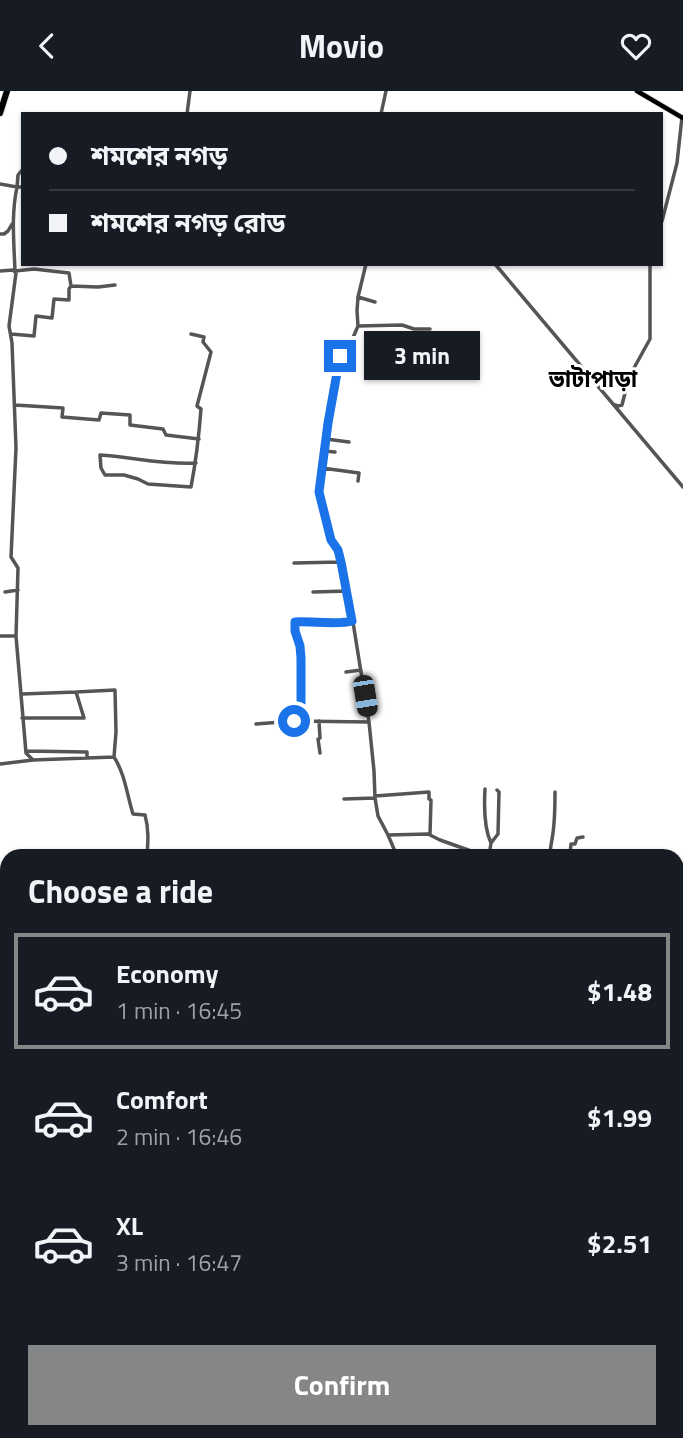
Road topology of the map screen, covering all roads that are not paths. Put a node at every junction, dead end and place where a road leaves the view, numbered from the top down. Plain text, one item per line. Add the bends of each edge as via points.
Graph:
1 (7, 91) edge
2 (190, 91) edge
3 (386, 91) edge
4 (637, 91) edge
5 (187, 112) edge
6 (381, 112) edge
7 (0, 113) edge
8 (682, 118) edge
9 (0, 184) edge
10 (20, 187) edge
11 (663, 217) edge
12 (12, 224) dead end
13 (0, 234) edge
14 (366, 266) edge
15 (497, 266) edge
16 (650, 266) edge
17 (0, 271) edge
18 (15, 271) junction
19 (115, 285) dead end
20 (71, 286) junction
21 (358, 297) junction
22 (375, 302) dead end
23 (358, 326) junction
24 (430, 328) dead end
25 (11, 334) junction
26 (191, 334) dead end
27 (15, 405) junction
28 (612, 405) junction
29 (199, 439) junction
30 (326, 439) junction
31 (349, 442) dead end
32 (324, 451) junction
33 (335, 452) dead end
34 (195, 463) junction
35 (322, 468) junction
36 (358, 481) dead end
37 (683, 487) edge
38 (341, 562) junction
39 (294, 563) dead end
40 (18, 590) junction
41 (348, 591) junction
42 (5, 592) dead end
43 (313, 592) dead end
44 (352, 621) junction
45 (0, 636) edge
46 (16, 636) junction
47 (361, 670) junction
48 (346, 672) dead end
49 (76, 692) junction
50 (22, 694) junction
51 (22, 718) junction
52 (301, 721) junction
53 (319, 721) junction
54 (369, 722) junction
55 (256, 724) dead end
56 (26, 751) junction
57 (320, 753) dead end
58 (114, 757) junction
59 (87, 758) junction
60 (33, 759) junction
61 (0, 764) edge
62 (485, 789) dead end
63 (497, 790) dead end
64 (555, 792) dead end
65 (375, 797) junction
66 (344, 799) dead end
67 (430, 834) junction
68 (387, 835) junction
69 (583, 837) dead end
70 (491, 843) junction
71 (148, 849) edge
72 (394, 849) edge
73 (466, 849) edge
74 (489, 849) edge
75 (550, 849) edge
76 (570, 849) edge

1 - 7 highway
2 - 5 street
3 - 6 street
4 - 8 main road
8 - 11 street via 677,163
9 - 10 street
10 - 18 street via 14,202
12 - 13 street
14 - 21 street
15 - 28 street
16 - 28 street via 650,339 629,377 622,405
17 - 18 street
18 - 20 street via 69,273
18 - 25 street
19 - 20 street
20 - 25 street via 69,300 54,299 52,318 36,316 34,336
21 - 22 street
21 - 23 street
23 - 24 street
23 - 30 street via 340,356
25 - 27 street
26 - 29 street via 204,337 211,352 197,406 201,409
27 - 29 street via 63,408 62,417 99,420 101,413 130,415 130,425
27 - 40 street via 11,557 18,568
28 - 37 street
29 - 34 street
30 - 31 street
30 - 32 street
32 - 33 street
32 - 35 street
34 - 34 street via 180,464 100,456 106,475 172,486 191,487
35 - 36 street via 359,473
35 - 38 street via 319,492
38 - 39 street
38 - 41 street
40 - 42 street
40 - 46 street
41 - 43 street
41 - 44 street
44 - 47 street
44 - 52 street via 295,622 301,658
45 - 46 street
46 - 50 street
47 - 48 street
47 - 54 street
49 - 50 street
49 - 51 street via 84,719
49 - 58 street via 115,690
50 - 51 street
51 - 56 street
52 - 53 street
52 - 55 street
53 - 54 street
53 - 57 street
54 - 65 street
56 - 59 street via 87,752
56 - 60 street
58 - 59 street
58 - 71 street via 134,814 145,815
59 - 60 street
60 - 61 street
62 - 70 street
63 - 70 street via 498,834
64 - 75 street
65 - 66 street
65 - 67 street via 429,792
65 - 68 street
67 - 68 street
67 - 73 street
68 - 72 street
69 - 76 street
70 - 74 street

